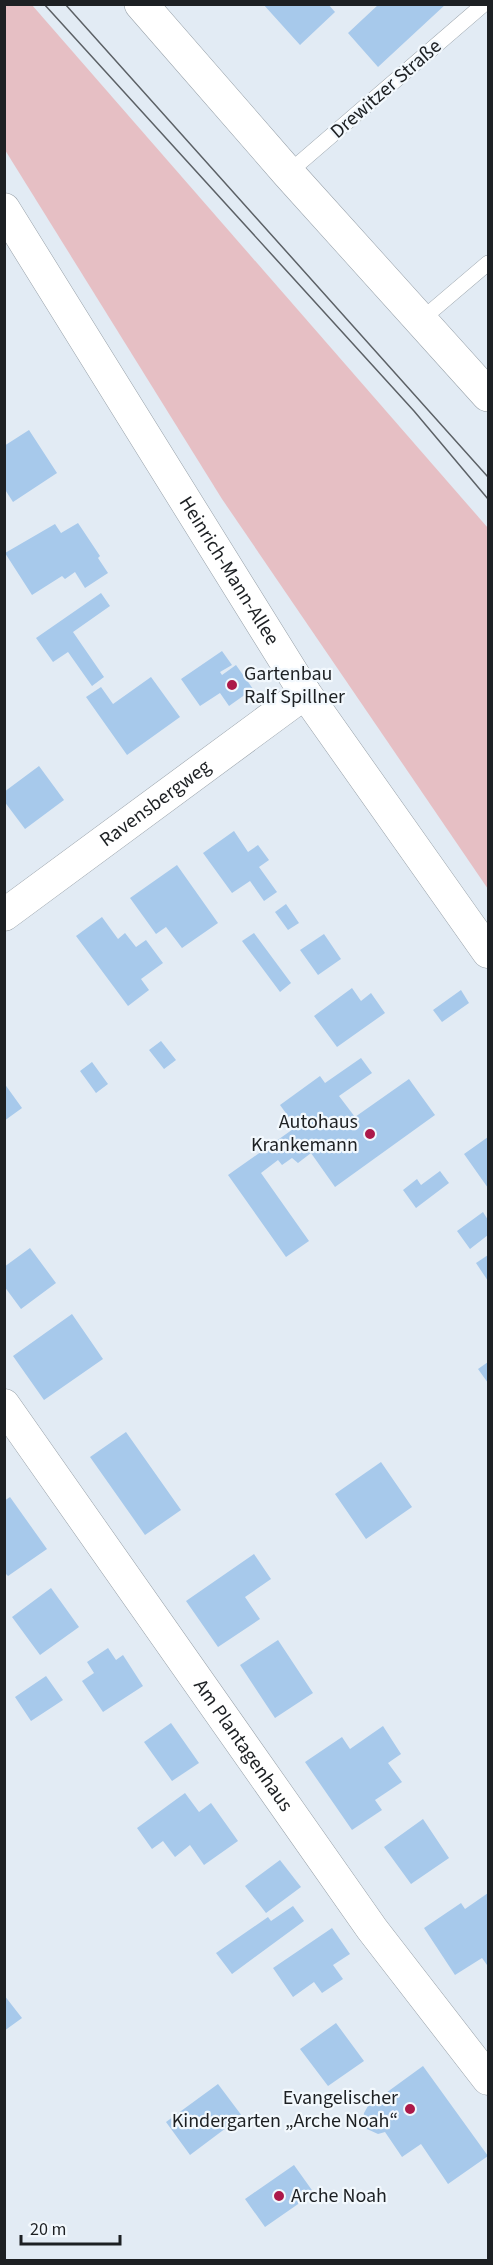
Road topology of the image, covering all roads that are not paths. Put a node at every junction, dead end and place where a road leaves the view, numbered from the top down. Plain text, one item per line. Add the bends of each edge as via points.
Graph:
1 (141, 4) edge
2 (484, 4) edge
3 (288, 173) junction
4 (4, 209) edge
5 (489, 263) edge
6 (421, 320) junction
7 (489, 396) edge
8 (306, 693) junction
9 (4, 915) edge
10 (489, 952) edge
11 (4, 1406) edge
12 (489, 2079) edge

1 - 3 main road
2 - 3 lane, Drewitzer Straße
3 - 6 main road
4 - 8 street, Heinrich-Mann-Allee
5 - 6 lane
6 - 7 main road
8 - 9 street, Ravensbergweg
8 - 10 street, Heinrich-Mann-Allee
11 - 12 street, Am Plantagenhaus via 372,1929

